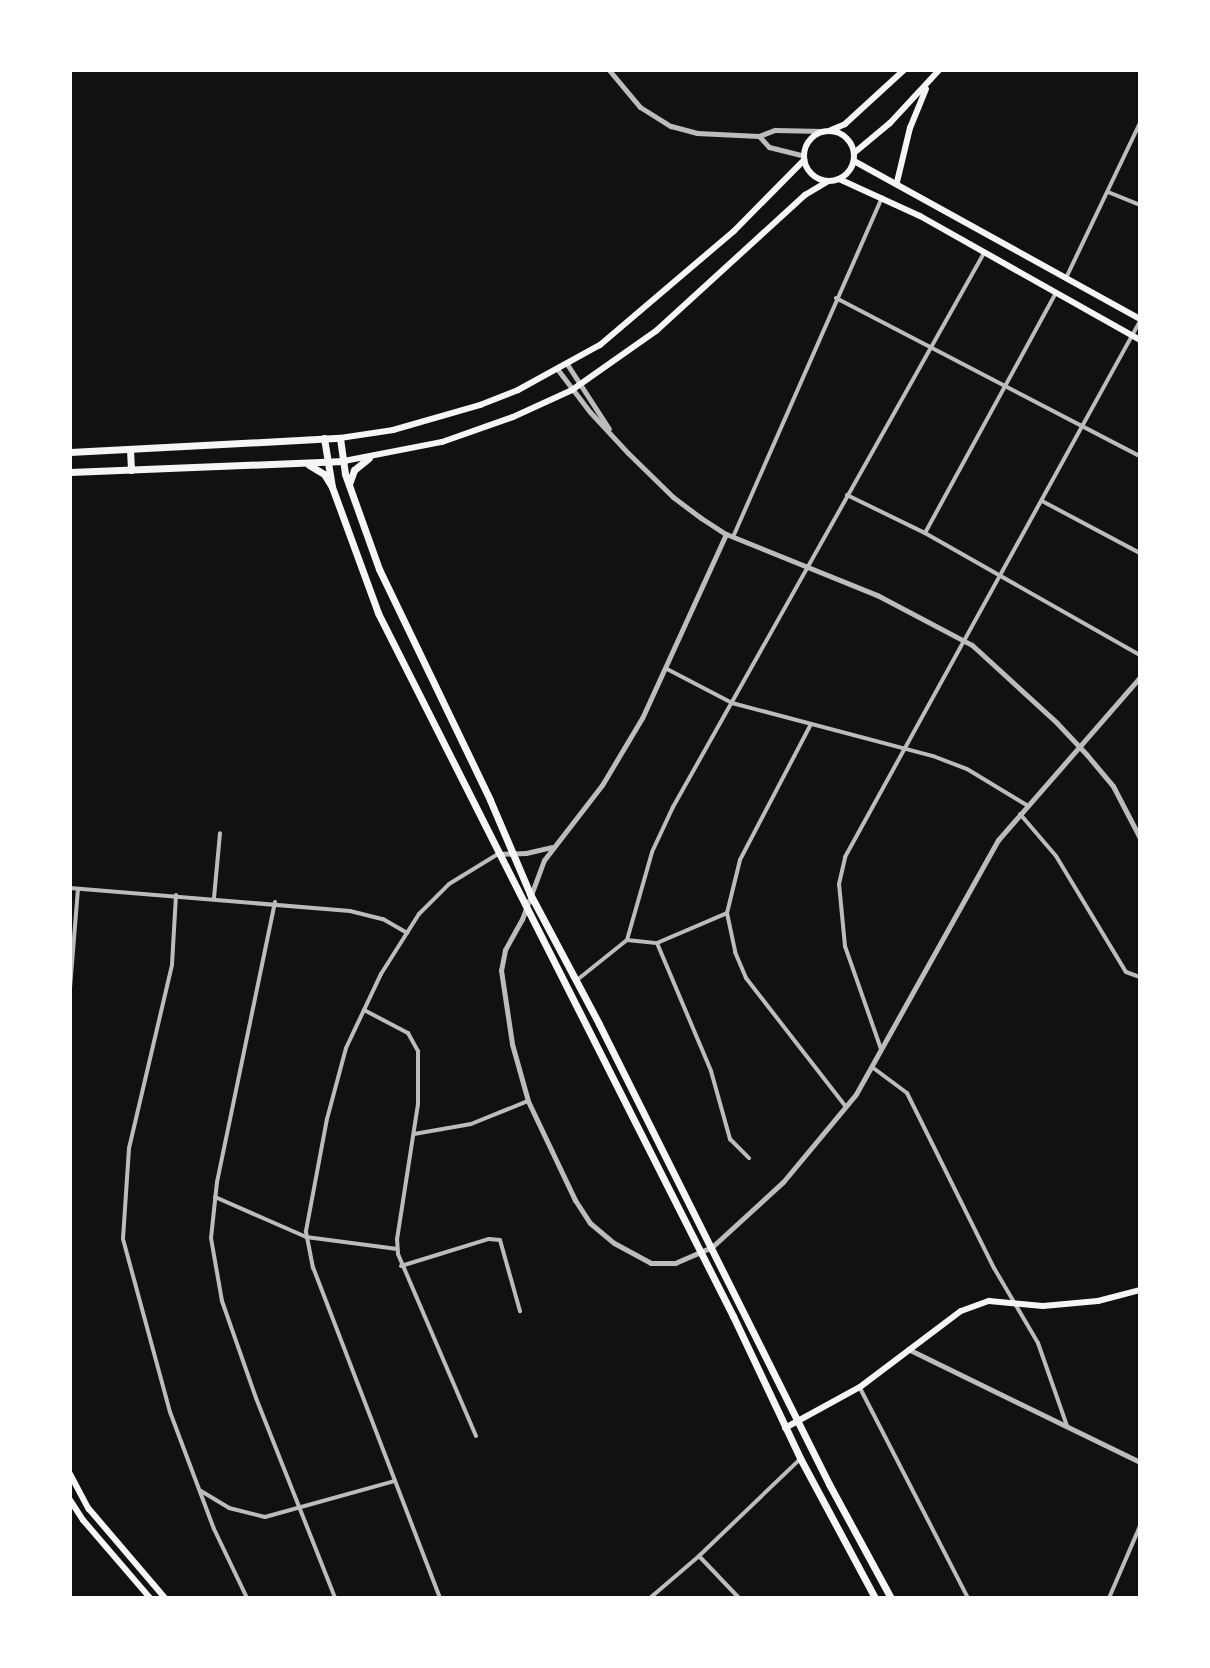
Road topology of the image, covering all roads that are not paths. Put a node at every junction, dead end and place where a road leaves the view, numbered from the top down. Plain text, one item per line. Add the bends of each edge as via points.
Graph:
1 (609, 70) edge
2 (904, 70) edge
3 (939, 70) edge
4 (927, 84) junction
5 (1140, 123) edge
6 (826, 131) junction
7 (759, 136) junction
8 (854, 153) junction
9 (804, 158) junction
10 (854, 161) junction
11 (839, 179) junction
12 (828, 181) junction
13 (897, 182) junction
14 (1108, 192) junction
15 (882, 196) junction
16 (1140, 205) edge
17 (984, 253) junction
18 (1066, 279) junction
19 (1056, 293) junction
20 (836, 298) junction
21 (1140, 320) edge
22 (1132, 336) junction
23 (1140, 340) edge
24 (928, 349) junction
25 (567, 364) junction
26 (558, 370) junction
27 (580, 384) junction
28 (1003, 384) junction
29 (572, 390) junction
30 (1080, 426) junction
31 (324, 438) junction
32 (340, 438) junction
33 (615, 438) junction
34 (130, 450) junction
35 (70, 452) edge
36 (1140, 456) edge
37 (369, 458) junction
38 (344, 461) junction
39 (328, 463) junction
40 (304, 464) junction
41 (131, 470) junction
42 (70, 472) edge
43 (349, 484) junction
44 (332, 488) junction
45 (847, 495) junction
46 (1042, 501) junction
47 (925, 533) junction
48 (726, 534) junction
49 (733, 537) junction
50 (1140, 553) edge
51 (810, 568) junction
52 (1002, 576) junction
53 (963, 640) junction
54 (1140, 655) edge
55 (667, 669) junction
56 (1140, 677) edge
57 (732, 703) junction
58 (811, 724) junction
59 (1078, 746) junction
60 (904, 747) junction
61 (1028, 806) junction
62 (1019, 813) junction
63 (220, 833) dead end
64 (1140, 838) edge
65 (551, 847) junction
66 (510, 851) junction
67 (498, 854) junction
68 (70, 888) edge
69 (78, 889) junction
70 (530, 894) junction
71 (176, 895) junction
72 (214, 898) junction
73 (275, 902) junction
74 (525, 910) junction
75 (727, 913) junction
76 (407, 933) junction
77 (627, 940) junction
78 (657, 942) junction
79 (1140, 977) edge
80 (576, 980) junction
81 (70, 988) edge
82 (364, 1010) junction
83 (882, 1050) junction
84 (872, 1067) junction
85 (528, 1101) junction
86 (846, 1107) junction
87 (414, 1134) junction
88 (749, 1158) dead end
89 (215, 1197) junction
90 (306, 1237) junction
91 (712, 1247) junction
92 (398, 1249) junction
93 (701, 1252) junction
94 (401, 1266) junction
95 (1140, 1290) edge
96 (1018, 1304) junction
97 (520, 1311) dead end
98 (908, 1348) junction
99 (860, 1388) junction
100 (797, 1422) junction
101 (1068, 1426) junction
102 (785, 1428) junction
103 (476, 1436) dead end
104 (800, 1458) junction
105 (1140, 1462) edge
106 (70, 1474) edge
107 (395, 1481) junction
108 (200, 1491) junction
109 (70, 1500) edge
110 (300, 1510) junction
111 (1140, 1526) edge
112 (699, 1556) junction
113 (150, 1598) edge
114 (165, 1598) edge
115 (247, 1598) edge
116 (335, 1598) edge
117 (440, 1598) edge
118 (650, 1598) edge
119 (739, 1598) edge
120 (875, 1598) edge
121 (891, 1598) edge
122 (968, 1598) edge
123 (1109, 1598) edge

1 - 7 street via 640,106 671,126 697,133
2 - 6 main road via 845,124
3 - 4 main road
4 - 8 main road
4 - 13 main road via 910,128
5 - 14 street
6 - 7 street via 775,130
6 - 8 main road via 847,138
6 - 9 main road via 813,137
7 - 9 street via 769,147
8 - 10 main road
9 - 12 main road via 815,177
9 - 25 main road via 734,231 651,305 600,345
10 - 11 main road
10 - 13 main road
11 - 12 main road
11 - 15 main road
12 - 27 main road via 805,195 656,332
13 - 18 main road
14 - 16 street
14 - 18 street
15 - 17 main road
15 - 20 street
17 - 19 main road
17 - 24 street
18 - 21 main road
19 - 22 main road
19 - 28 street
20 - 24 street
20 - 49 street
21 - 22 street
22 - 23 main road
22 - 30 street
24 - 28 street
24 - 45 street
25 - 26 main road
25 - 27 street
26 - 29 street
26 - 32 main road via 518,390 440,418
27 - 29 main road
27 - 33 street
28 - 30 street
28 - 47 street
29 - 33 street
29 - 37 main road via 484,428
30 - 36 street
30 - 46 street
31 - 32 highway
31 - 34 highway
31 - 39 highway
32 - 38 highway
33 - 48 street via 673,497
34 - 35 highway
34 - 41 highway
37 - 38 main road
37 - 43 highway via 354,470
38 - 39 highway
38 - 43 highway
39 - 40 highway
39 - 44 highway
40 - 41 highway
40 - 44 highway via 317,468
41 - 42 highway
43 - 66 highway via 383,579 490,800
44 - 67 highway via 378,613
45 - 47 street
45 - 51 street
46 - 50 street
46 - 52 street
47 - 52 street
48 - 49 street
48 - 55 street
49 - 51 street
51 - 53 street via 877,595
51 - 57 street
52 - 53 street
52 - 54 street
53 - 59 street
53 - 60 street
55 - 57 street
55 - 65 street via 602,786
56 - 59 street
57 - 58 street
57 - 77 street via 652,852
58 - 60 street
58 - 75 street via 740,860
59 - 61 street
59 - 64 street via 1113,786
60 - 61 street via 967,769
60 - 83 street via 845,857 839,884 845,946
61 - 62 street
62 - 79 street via 1050,848 1126,972
62 - 83 street via 998,840
63 - 72 street
65 - 66 street via 526,854
65 - 70 street
66 - 67 street
66 - 70 highway
67 - 74 highway
67 - 76 street via 449,884 419,914
68 - 69 street
69 - 71 street
69 - 81 street
70 - 74 street
70 - 80 highway
71 - 72 street
71 - 108 street via 172,965 129,1148 122,1221 123,1239 156,1365
72 - 73 street
73 - 76 street via 366,914
73 - 89 street
74 - 85 street via 505,950 501,970 512,1044
74 - 93 highway
75 - 78 street
75 - 86 street via 735,952 746,978
76 - 82 street
77 - 78 street
77 - 80 street
78 - 88 street via 711,1071 730,1139
80 - 91 highway
82 - 87 street via 408,1033 418,1051
82 - 90 street via 346,1048 327,1119
83 - 84 street
84 - 86 street
84 - 96 street via 907,1093 994,1268
85 - 87 street via 471,1124
85 - 93 street via 574,1200 590,1223 614,1243 651,1263 675,1263
86 - 91 street via 783,1182
87 - 92 street
89 - 90 street
89 - 110 street via 211,1238 222,1301
90 - 92 street
90 - 107 street via 313,1268
91 - 93 street
91 - 100 highway
92 - 94 street
93 - 102 highway
94 - 97 street via 489,1239 500,1240
94 - 103 street
95 - 96 main road via 1098,1301
96 - 98 main road via 989,1301 961,1311
96 - 101 street via 1038,1343
98 - 99 main road
98 - 101 street
99 - 100 main road
99 - 122 street
100 - 102 main road
100 - 121 highway
101 - 105 street
102 - 104 highway
104 - 112 street
104 - 120 highway
106 - 114 main road via 89,1509
107 - 110 street
107 - 117 street
108 - 110 street via 243,1513 266,1517
108 - 115 street
109 - 113 main road
110 - 116 street
111 - 123 street
112 - 118 street
112 - 119 street

